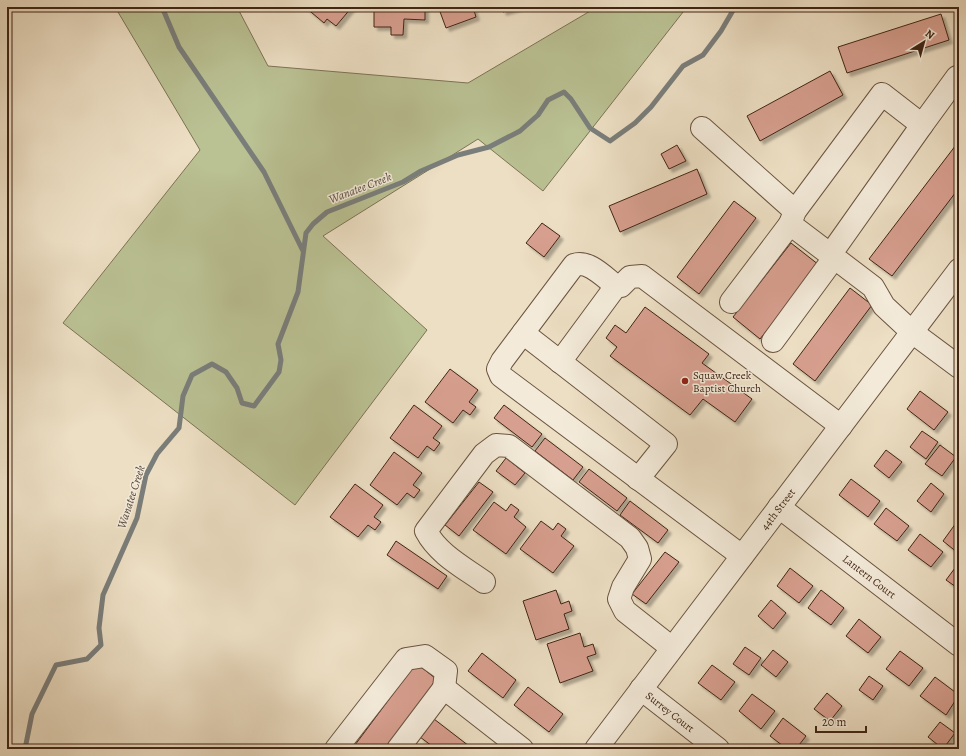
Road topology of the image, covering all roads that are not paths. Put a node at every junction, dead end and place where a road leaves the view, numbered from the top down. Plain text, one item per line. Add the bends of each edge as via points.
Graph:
1 (957, 77) dead end
2 (922, 125) junction
3 (702, 128) dead end
4 (792, 218) junction
5 (832, 256) junction
6 (959, 270) edge
7 (616, 286) junction
8 (731, 302) dead end
9 (912, 332) junction
10 (523, 333) junction
11 (773, 341) dead end
12 (560, 362) junction
13 (959, 367) edge
14 (841, 426) junction
15 (638, 479) junction
16 (780, 507) junction
17 (742, 556) junction
18 (484, 582) dead end
19 (959, 645) edge
20 (672, 648) junction
21 (444, 688) junction
22 (641, 689) junction
23 (336, 749) edge
24 (398, 749) edge
25 (522, 749) edge
26 (596, 749) edge
27 (718, 749) edge

1 - 2 street
2 - 4 street via 882,94
2 - 5 street
3 - 4 street
4 - 5 street
4 - 8 street
5 - 9 street via 873,287 884,306
5 - 11 street
6 - 9 street, 44th Street
7 - 10 street via 587,264 574,265
7 - 12 street
7 - 14 street via 621,286 630,277 642,276
9 - 13 street
9 - 14 street, 44th Street
10 - 12 street
10 - 15 street via 498,369 501,376
12 - 15 street via 666,444
14 - 16 street, 44th Street
15 - 17 street
16 - 17 street, 44th Street
16 - 19 street, Lantern Court
17 - 20 street, 44th Street
18 - 20 street via 440,551 426,531 484,454 496,445 509,446 630,538 637,548 640,559 623,587 619,599 625,611
20 - 22 street, 44th Street
21 - 23 street via 446,670 425,656 406,659
21 - 24 street
21 - 25 street
22 - 26 street, 44th Street
22 - 27 street, Surrey Court

